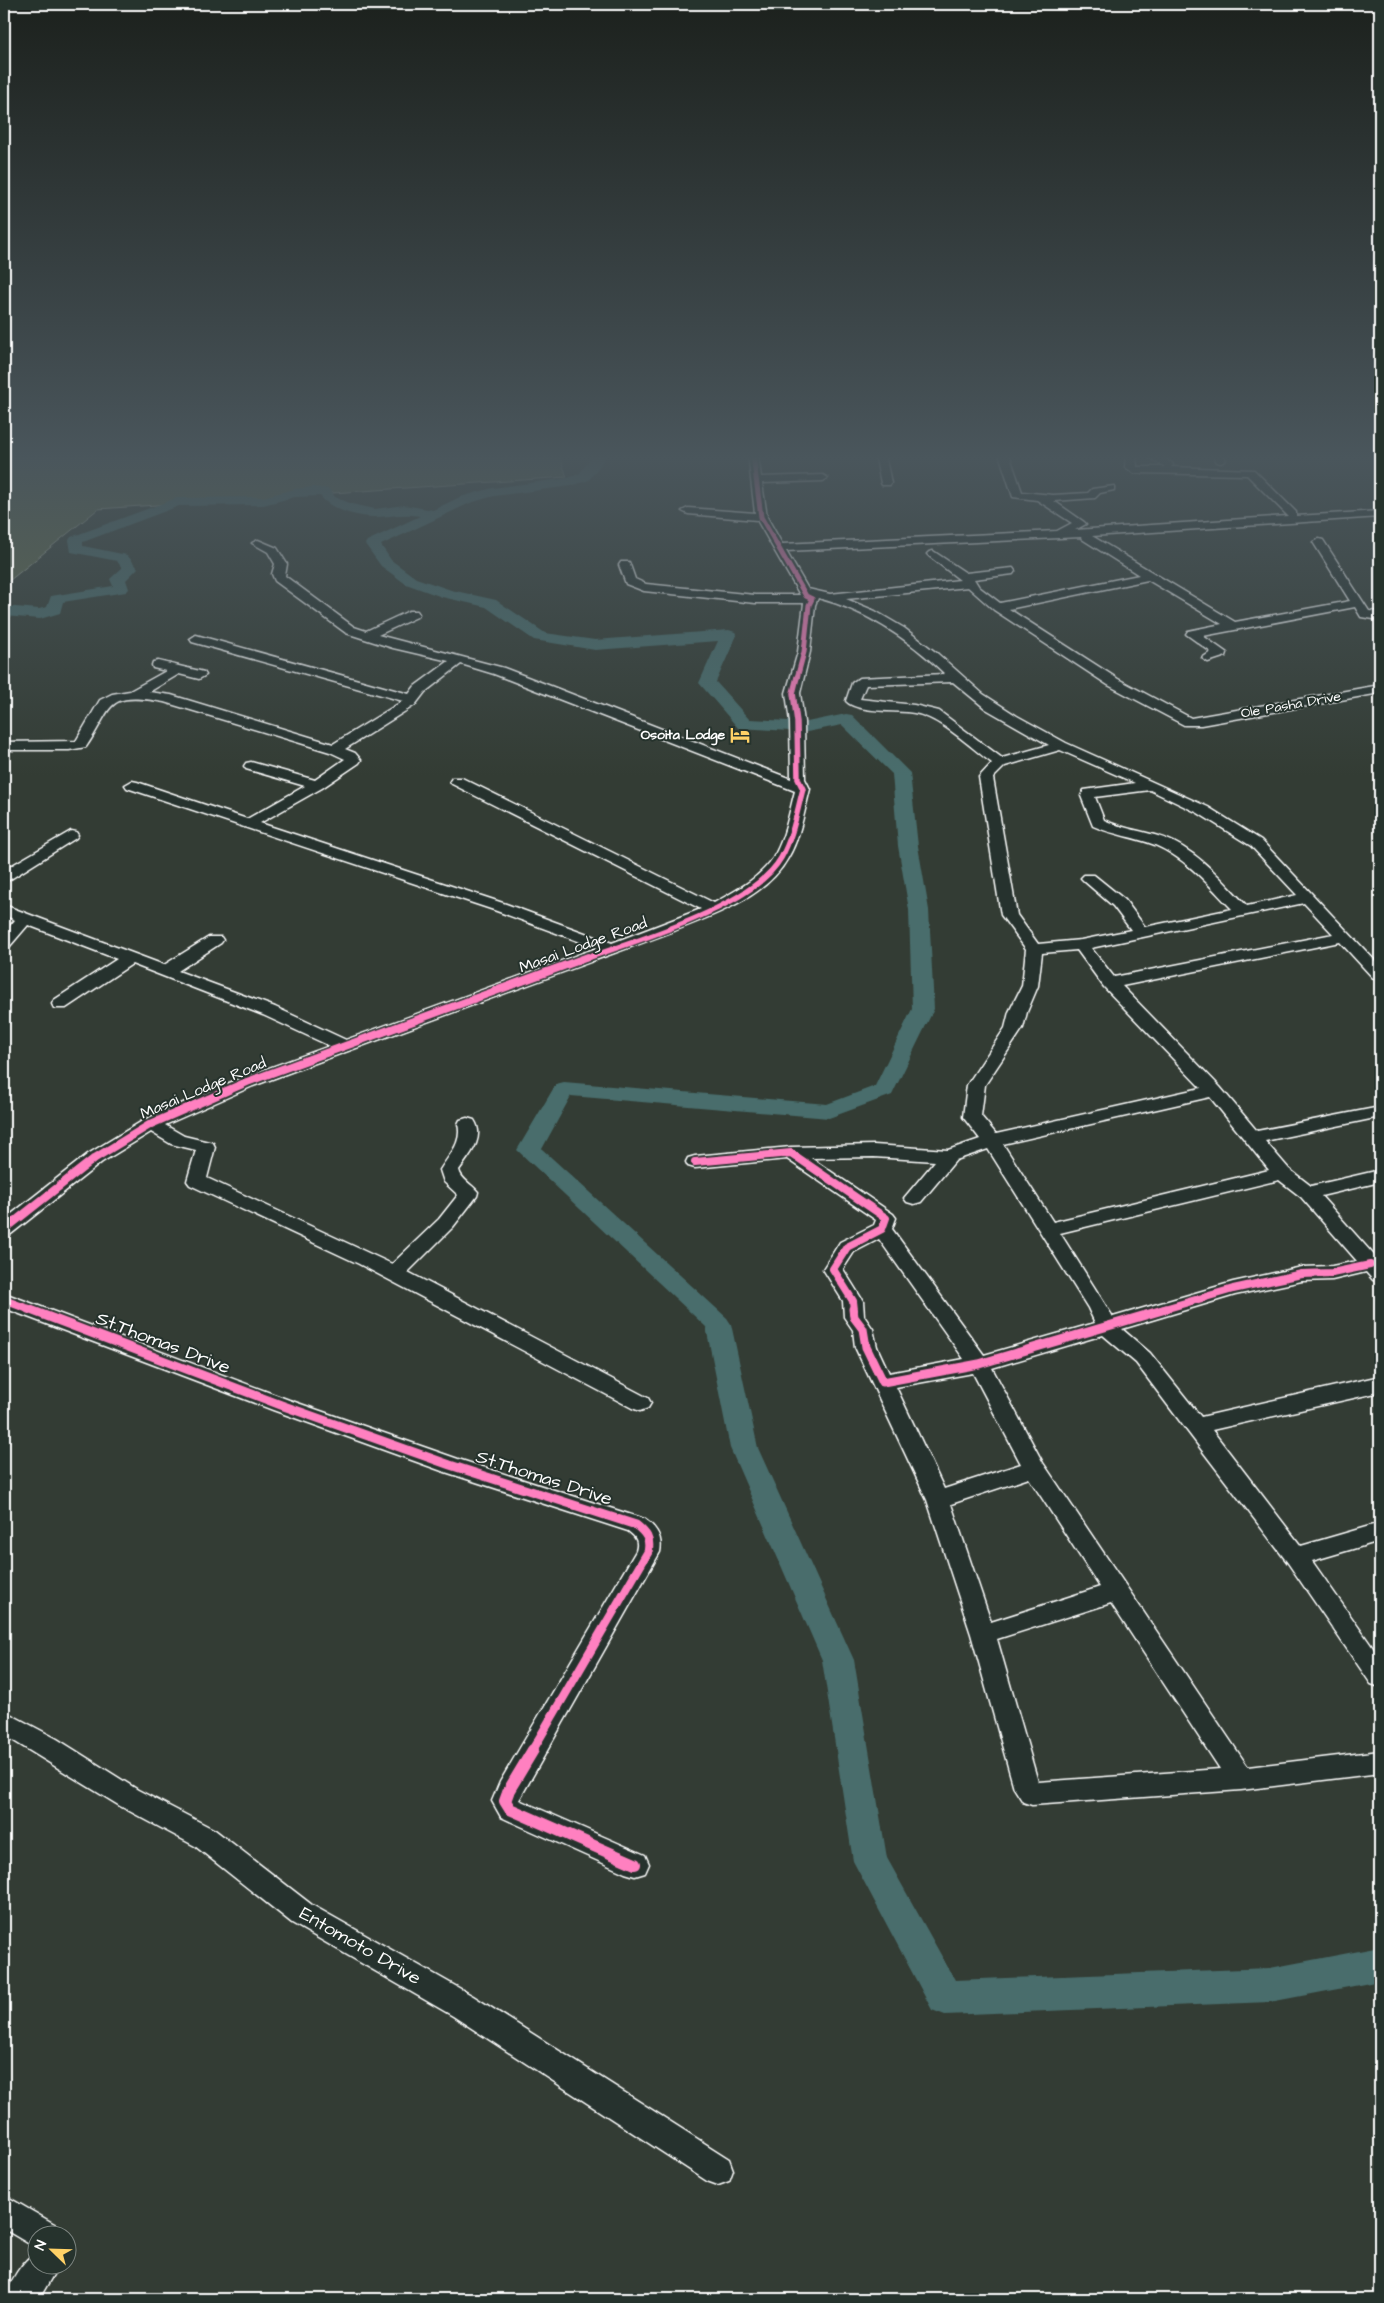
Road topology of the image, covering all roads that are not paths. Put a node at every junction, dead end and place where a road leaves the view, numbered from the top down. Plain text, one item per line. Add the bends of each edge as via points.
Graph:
1 (280, 561) edge
2 (787, 561) edge
3 (943, 561) edge
4 (1126, 561) edge
5 (1332, 561) edge
6 (625, 565) dead end
7 (1009, 571) dead end
8 (1150, 576) junction
9 (967, 580) junction
10 (809, 596) junction
11 (830, 597) junction
12 (1358, 602) junction
13 (998, 607) junction
14 (413, 614) dead end
15 (1380, 616) edge
16 (1233, 626) junction
17 (365, 636) junction
18 (196, 639) dead end
19 (1208, 658) dead end
20 (459, 659) junction
21 (158, 665) dead end
22 (177, 670) junction
23 (200, 676) dead end
24 (957, 678) junction
25 (1380, 689) edge
26 (132, 696) junction
27 (412, 699) junction
28 (4, 746) edge
29 (1059, 746) junction
30 (335, 749) junction
31 (1000, 762) junction
32 (251, 766) dead end
33 (457, 782) dead end
34 (132, 785) dead end
35 (317, 785) junction
36 (1152, 785) junction
37 (802, 789) junction
38 (248, 824) junction
39 (71, 835) dead end
40 (4, 877) edge
41 (1089, 878) dead end
42 (1307, 898) junction
43 (714, 909) junction
44 (4, 910) edge
45 (1243, 911) junction
46 (24, 919) junction
47 (1141, 932) junction
48 (1343, 937) junction
49 (216, 940) dead end
50 (4, 943) edge
51 (1081, 944) junction
52 (614, 949) junction
53 (1034, 949) junction
54 (130, 958) junction
55 (165, 972) junction
56 (1380, 975) edge
57 (1110, 983) junction
58 (60, 1004) dead end
59 (343, 1045) junction
60 (1214, 1091) junction
61 (1380, 1112) edge
62 (151, 1124) junction
63 (467, 1124) dead end
64 (1252, 1138) junction
65 (992, 1141) junction
66 (791, 1153) junction
67 (949, 1156) junction
68 (695, 1162) dead end
69 (1282, 1173) junction
70 (1380, 1176) edge
71 (1308, 1193) junction
72 (914, 1198) dead end
73 (882, 1229) junction
74 (1049, 1229) junction
75 (4, 1230) edge
76 (1375, 1270) edge
77 (394, 1274) junction
78 (4, 1300) edge
79 (1107, 1327) junction
80 (979, 1364) junction
81 (883, 1382) junction
82 (1380, 1384) edge
83 (640, 1404) dead end
84 (1196, 1426) junction
85 (1034, 1468) junction
86 (938, 1500) junction
87 (1380, 1532) edge
88 (1296, 1557) junction
89 (1114, 1592) junction
90 (983, 1634) junction
91 (1380, 1677) edge
92 (4, 1722) edge
93 (1380, 1762) edge
94 (1241, 1779) junction
95 (635, 1864) dead end
96 (718, 2170) dead end
97 (4, 2211) edge
98 (29, 2226) edge
99 (35, 2276) edge
100 (20, 2299) edge

1 - 17 street via 279,578 350,630
2 - 10 street
3 - 9 street
4 - 8 street
5 - 12 street
6 - 10 street via 630,581 644,587 755,599
7 - 9 street
8 - 13 street
8 - 16 street
9 - 11 street
9 - 13 street
10 - 11 street
10 - 37 street, Masai Lodge Road via 804,652 793,694 798,779
11 - 24 street via 900,631
12 - 15 street via 1365,614
12 - 16 street
13 - 25 street, Ole Pasha Drive via 1113,682 1189,722
14 - 17 street
16 - 19 street via 1192,634 1221,653
17 - 20 street
18 - 27 street
20 - 27 street
20 - 37 street via 541,686
21 - 22 street
22 - 23 street
22 - 26 street
24 - 29 street via 977,696
24 - 31 street via 864,681 859,683 853,701 934,714
26 - 28 street via 117,696 106,701 81,744
26 - 30 street via 166,698
27 - 30 street
29 - 31 street
29 - 36 street
30 - 35 street via 354,760
31 - 53 street via 986,776 1009,914
32 - 35 street
33 - 43 street
34 - 38 street
35 - 38 street
36 - 42 street via 1217,816 1256,842
36 - 45 street via 1089,793 1098,823 1160,842 1188,856
37 - 43 street, Masai Lodge Road via 781,858 748,890
38 - 52 street via 500,906
39 - 40 street
41 - 47 street via 1118,903
42 - 45 street
42 - 48 street
43 - 52 street, Masai Lodge Road
44 - 46 street
45 - 47 street
46 - 50 street
46 - 54 street
47 - 51 street
48 - 56 street
48 - 57 street
49 - 55 street
51 - 53 street
51 - 57 street
52 - 59 street, Masai Lodge Road
53 - 65 street via 1030,986 1014,1028 976,1086 972,1117
54 - 55 street
54 - 58 street
55 - 59 street via 269,1011
57 - 60 street
59 - 62 street, Masai Lodge Road
60 - 64 street
60 - 65 street
61 - 64 street
62 - 75 street, Masai Lodge Road via 95,1158
62 - 77 street via 178,1140 206,1147 197,1181
63 - 77 street via 471,1131 469,1140 448,1170 451,1178 468,1192 467,1196
64 - 69 street
65 - 67 street
65 - 74 street
66 - 67 street via 874,1151
66 - 68 street
66 - 73 street via 886,1218
67 - 72 street
69 - 71 street
69 - 74 street
70 - 71 street
71 - 76 street
73 - 80 street
73 - 81 street via 847,1247 833,1269 853,1301 854,1317 863,1329 866,1347
74 - 79 street
76 - 79 street via 1302,1274 1233,1289
77 - 83 street
78 - 95 street, St.Thomas Drive via 422,1455 636,1525 648,1534 651,1543 648,1552 505,1801 510,1808
79 - 80 street
79 - 84 street via 1143,1358
80 - 81 street
80 - 85 street
81 - 86 street
82 - 84 street
84 - 88 street
85 - 86 street
85 - 89 street
86 - 90 street
87 - 88 street
88 - 91 street
89 - 90 street
89 - 94 street
90 - 94 street via 1032,1794
92 - 96 street, Entomoto Drive via 130,1798 205,1838 302,1914 463,2006
93 - 94 street
97 - 98 street
99 - 100 street

